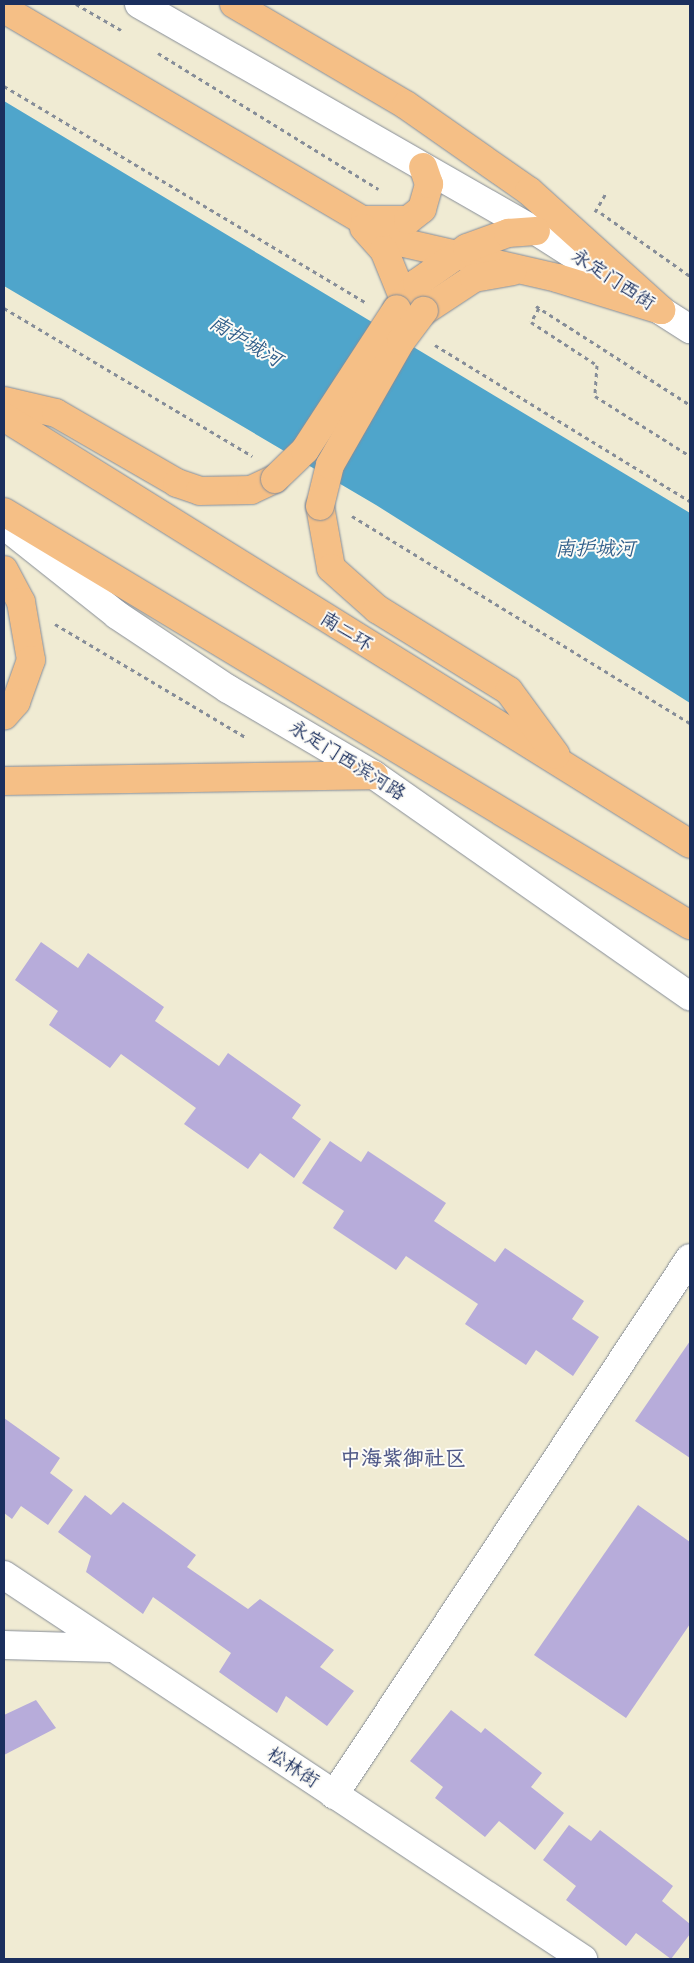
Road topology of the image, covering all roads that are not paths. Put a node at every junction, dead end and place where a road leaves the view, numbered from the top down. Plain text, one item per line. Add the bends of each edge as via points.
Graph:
1 (139, 4) edge
2 (234, 4) edge
3 (4, 9) edge
4 (423, 167) junction
5 (356, 219) junction
6 (536, 231) junction
7 (458, 254) junction
8 (523, 269) junction
9 (400, 306) junction
10 (660, 310) junction
11 (690, 330) edge
12 (4, 402) edge
13 (4, 417) edge
14 (4, 512) edge
15 (4, 525) edge
16 (4, 570) edge
17 (4, 716) edge
18 (565, 766) junction
19 (374, 775) junction
20 (4, 781) edge
21 (690, 844) edge
22 (690, 925) edge
23 (690, 996) edge
24 (690, 1258) edge
25 (4, 1575) edge
26 (4, 1645) edge
27 (112, 1648) junction
28 (334, 1795) junction
29 (583, 1959) edge

1 - 4 street, 永定门西街
2 - 10 main road via 406,105 529,191
3 - 5 main road
4 - 5 main road via 428,196 418,213 408,220 387,223
4 - 6 street, 永定门西街
5 - 7 main road via 400,242
5 - 9 main road via 384,250
6 - 7 main road via 484,239
6 - 10 street, 永定门西街
7 - 8 main road
7 - 9 main road
8 - 9 main road via 474,278
8 - 10 main road
9 - 12 main road, bridge via 305,450 275,479 251,490 200,491 177,483 56,412
9 - 18 main road, bridge via 401,342 330,465 320,506 331,568 377,609 509,691
10 - 11 street, 永定门西街
13 - 18 main road, 南二环
14 - 22 main road
15 - 19 street, 永定门西滨河路 via 117,615 228,689
16 - 17 main road via 21,602 31,660 16,702
18 - 21 main road, 南二环
19 - 20 main road
19 - 23 street, 永定门西滨河路
24 - 28 street
25 - 27 street, 松林街
26 - 27 street
27 - 28 street, 松林街
28 - 29 street, 松林街

